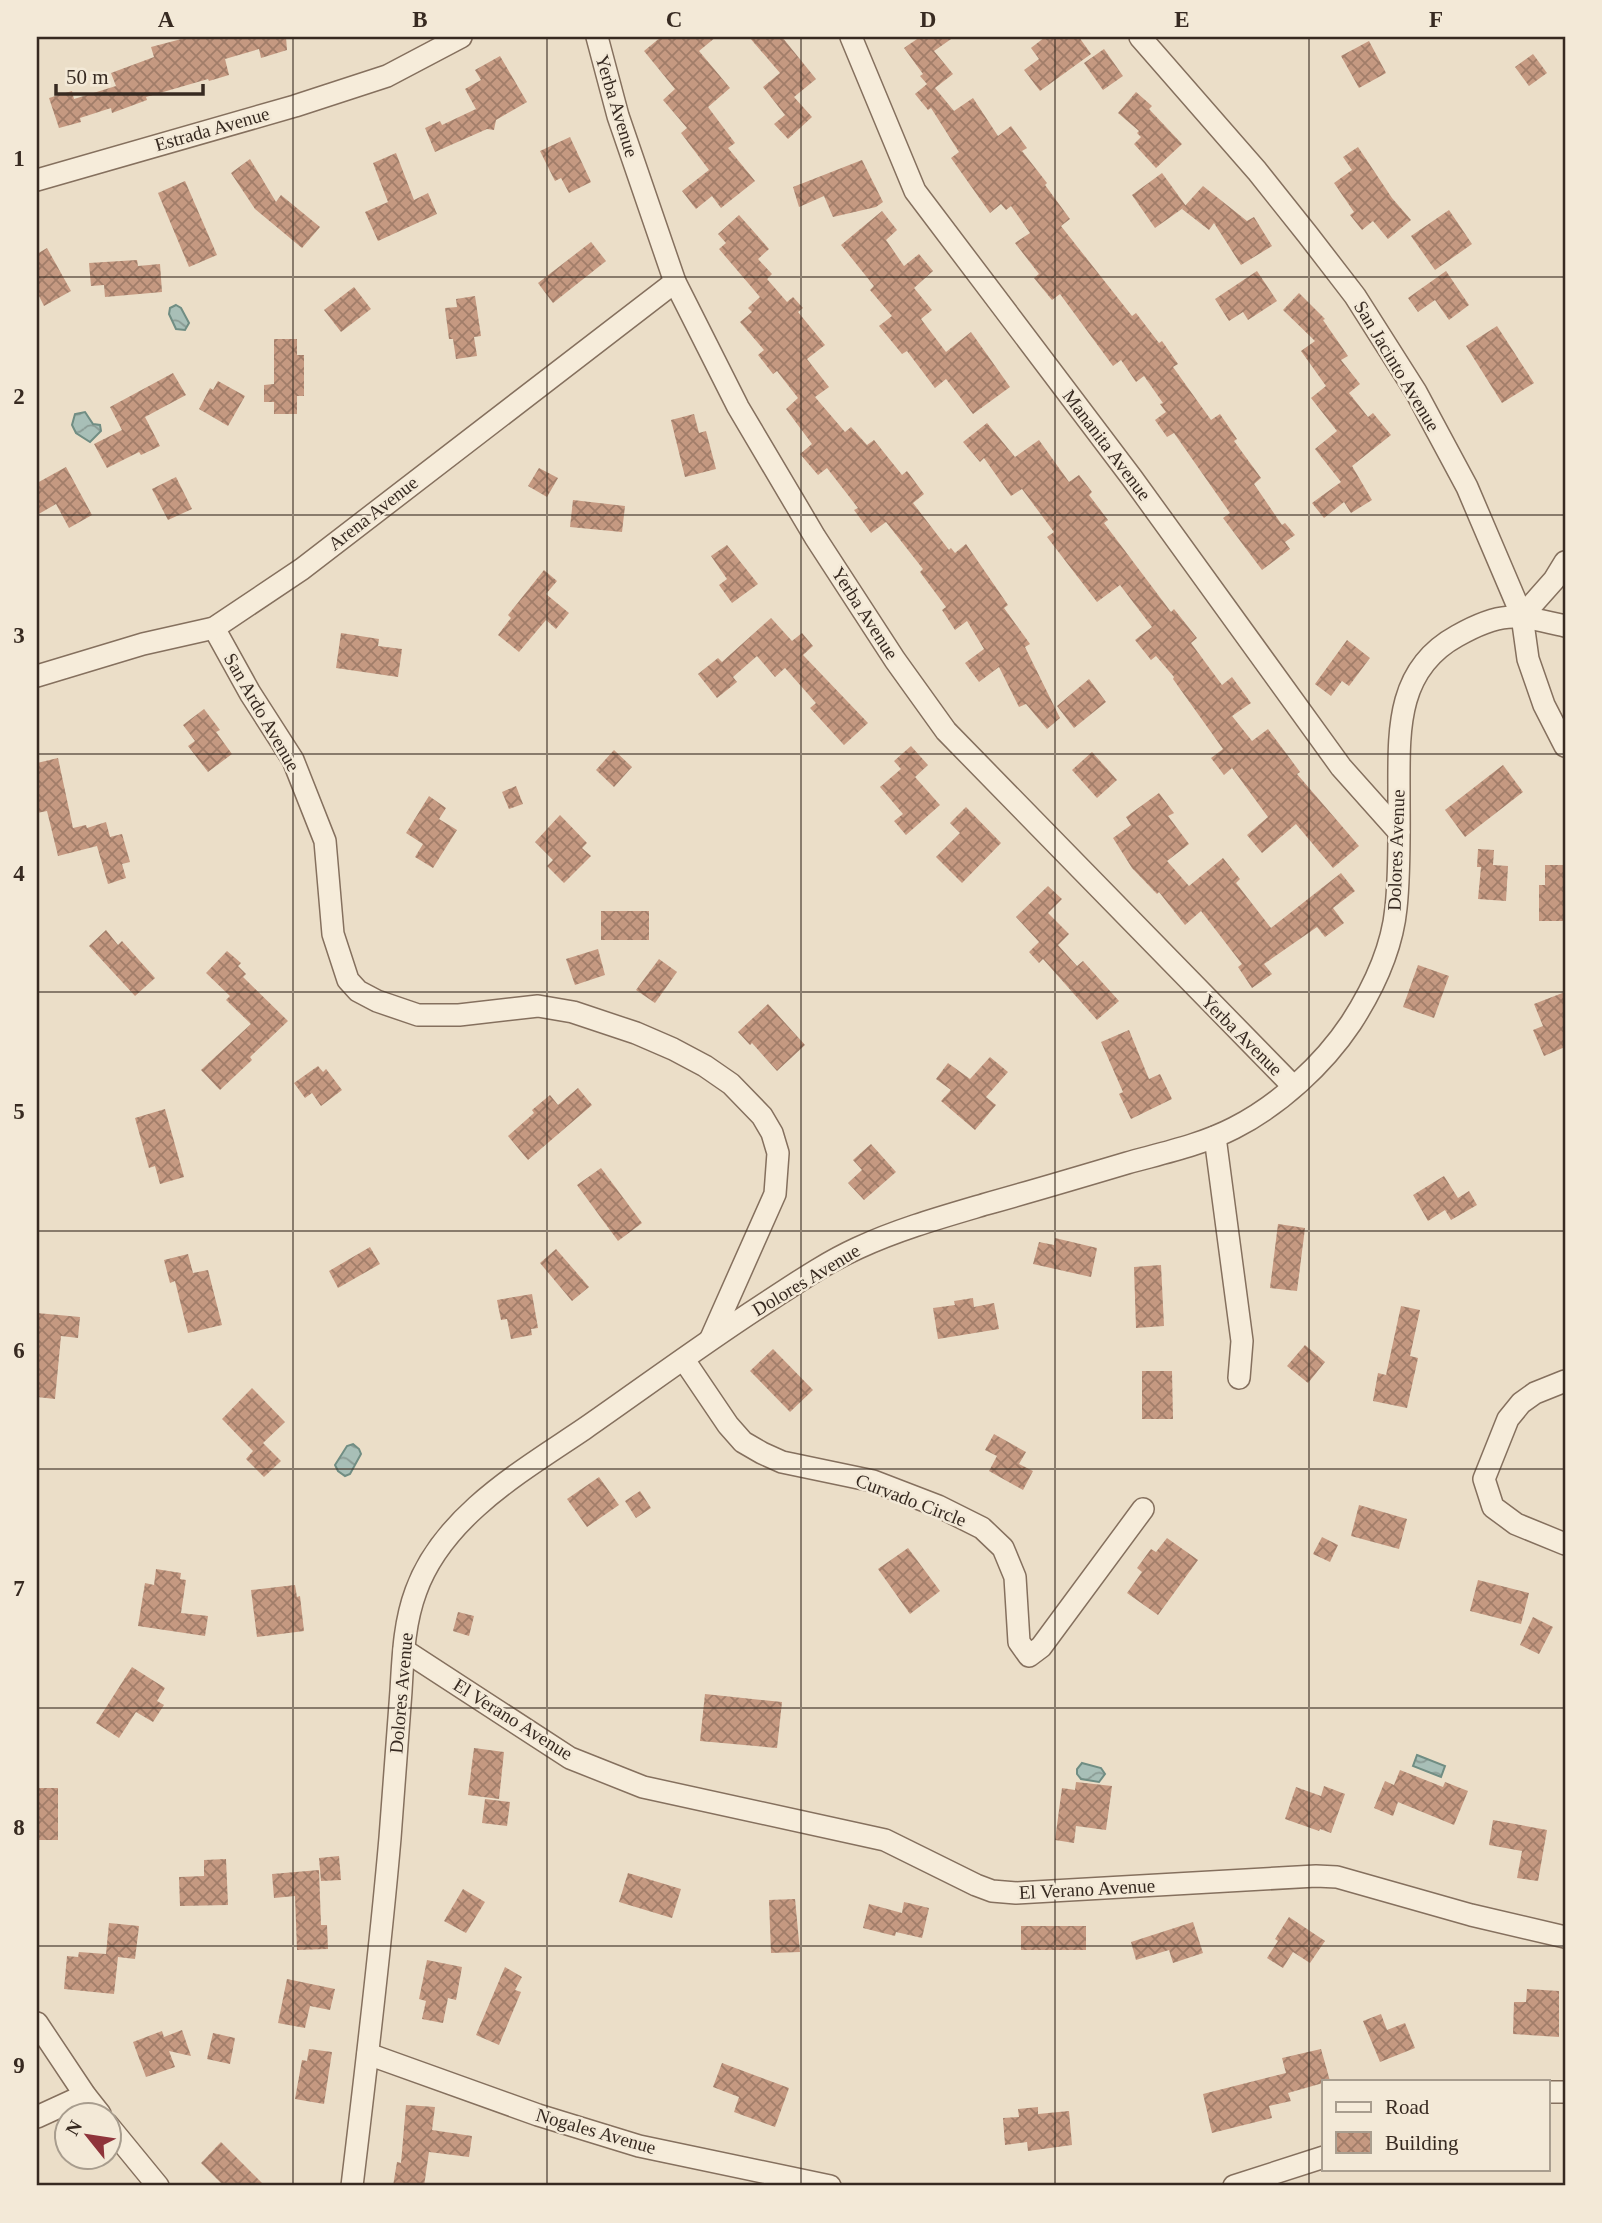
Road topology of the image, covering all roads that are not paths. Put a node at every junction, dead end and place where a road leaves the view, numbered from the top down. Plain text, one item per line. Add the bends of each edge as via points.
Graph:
1 (461, 37) edge
2 (597, 37) edge
3 (851, 37) edge
4 (1140, 37) edge
5 (37, 180) edge
6 (675, 282) junction
7 (1565, 562) edge
8 (1522, 616) junction
9 (1565, 626) edge
10 (214, 628) junction
11 (37, 676) edge
12 (1565, 746) edge
13 (1399, 832) junction
14 (1293, 1086) junction
15 (1215, 1137) junction
16 (711, 1338) junction
17 (684, 1360) junction
18 (1239, 1378) dead end
19 (1565, 1381) edge
20 (1143, 1509) dead end
21 (1565, 1544) edge
22 (404, 1650) junction
23 (1565, 1937) edge
24 (37, 2022) edge
25 (368, 2054) junction
26 (85, 2095) junction
27 (89, 2100) edge
28 (37, 2117) edge
29 (122, 2142) edge
30 (1322, 2158) edge
31 (158, 2186) edge
32 (352, 2186) edge
33 (830, 2186) edge
34 (1234, 2186) edge

1 - 5 street, Estrada Avenue via 387,76
2 - 6 street, Yerba Avenue via 618,116
3 - 13 street, Mananita Avenue via 915,191 1132,478 1341,767
4 - 8 street, San Jacinto Avenue via 1257,171 1354,296 1416,391 1467,487
6 - 10 street, Arena Avenue via 302,569
6 - 14 street, Yerba Avenue via 738,407 815,537 946,731
7 - 8 street
8 - 9 street, Dolores Avenue
8 - 12 street, San Jacinto Avenue via 1528,659
8 - 13 street, Dolores Avenue via 1501,617 1455,637 1428,658 1416,676 1399,730
10 - 11 street, Arena Avenue
10 - 16 street, San Ardo Avenue via 293,760 325,841 333,934 348,980 358,991 418,1015 538,1006 573,1012 648,1038 705,1066 762,1116 778,1153 775,1194
13 - 14 street, Dolores Avenue via 1396,913 1379,971 1348,1028
14 - 15 street, Dolores Avenue via 1262,1112
15 - 16 street, Dolores Avenue via 898,1231 810,1273
15 - 18 street via 1242,1340
16 - 17 street, Dolores Avenue
17 - 20 street, Curvado Circle via 728,1425 743,1442 762,1453 782,1462 873,1481 982,1528 1003,1548 1015,1577 1019,1642 1029,1656 1041,1647
17 - 22 street, Dolores Avenue via 470,1513 433,1556 416,1589
19 - 21 street via 1535,1393 1514,1411 1484,1479 1493,1507 1516,1524
22 - 23 street, El Verano Avenue via 570,1758 643,1787 885,1840 992,1891 1337,1877
22 - 25 street, Dolores Avenue
24 - 26 street
25 - 32 street, Dolores Avenue
25 - 33 street, Nogales Avenue via 639,2146
26 - 27 street
26 - 28 street
29 - 31 street
30 - 34 street

